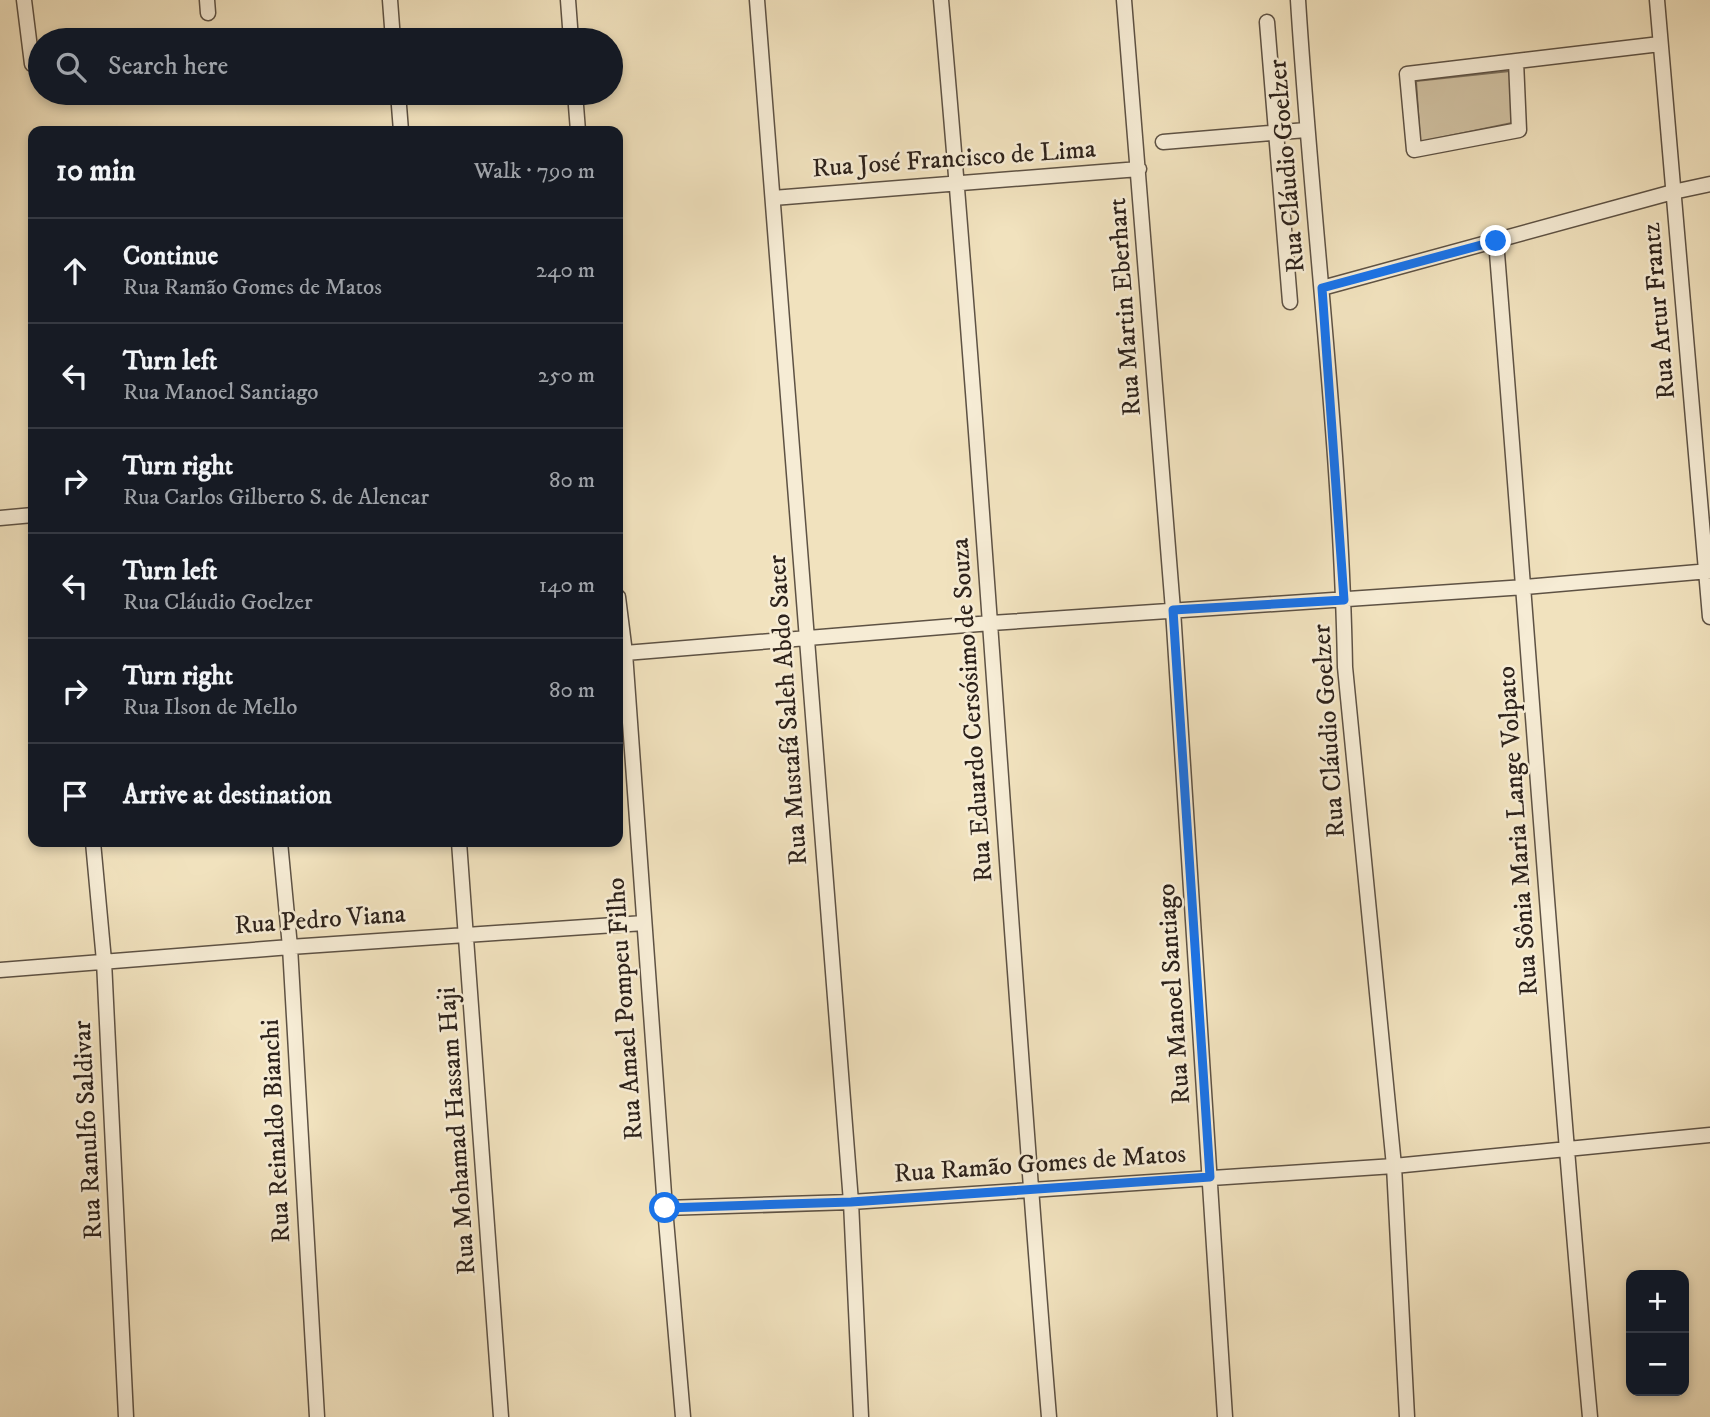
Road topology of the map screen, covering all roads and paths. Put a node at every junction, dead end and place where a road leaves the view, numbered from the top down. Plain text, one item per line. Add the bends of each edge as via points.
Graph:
1 (24, 0) edge
2 (390, 0) edge
3 (568, 0) edge
4 (757, 0) edge
5 (941, 0) edge
6 (1124, 0) edge
7 (1298, 0) edge
8 (1660, 1) edge
9 (1267, 22) dead end
10 (392, 28) edge
11 (570, 28) edge
12 (28, 32) edge
13 (1661, 44) junction
14 (1516, 61) junction
15 (399, 105) edge
16 (576, 105) edge
17 (401, 126) edge
18 (578, 126) edge
19 (1306, 130) junction
20 (1276, 133) junction
21 (1163, 142) dead end
22 (1139, 169) junction
23 (957, 183) junction
24 (1710, 184) edge
25 (1672, 192) junction
26 (774, 198) junction
27 (1496, 241) junction
28 (1322, 288) junction
29 (1290, 302) dead end
30 (28, 515) edge
31 (0, 518) edge
32 (1708, 571) edge
33 (1525, 587) junction
34 (1344, 600) junction
35 (1173, 610) junction
36 (1710, 617) edge
37 (991, 623) junction
38 (806, 636) junction
39 (623, 637) edge
40 (625, 653) junction
41 (93, 847) edge
42 (280, 847) edge
43 (459, 847) edge
44 (643, 923) junction
45 (467, 935) junction
46 (290, 947) junction
47 (104, 961) junction
48 (0, 970) edge
49 (1710, 1135) edge
50 (1566, 1148) junction
51 (1394, 1166) junction
52 (1210, 1177) junction
53 (1031, 1189) junction
54 (851, 1202) junction
55 (665, 1208) junction
56 (126, 1417) edge
57 (317, 1417) edge
58 (501, 1417) edge
59 (682, 1417) edge
60 (861, 1417) edge
61 (1049, 1417) edge
62 (1225, 1417) edge
63 (1408, 1417) edge
64 (1590, 1417) edge

1 - 12 street
2 - 10 street
3 - 11 street
4 - 26 street, Rua Mustafá Saleh Abdo Sater
5 - 23 street, Rua Eduardo Cersósimo de Souza
6 - 22 street, Rua Martin Eberhart
7 - 19 street, Rua Cláudio Goelzer
8 - 13 street, Rua Artur Frantz
9 - 20 street
13 - 14 street
13 - 25 street, Rua Artur Frantz
14 - 14 street via 1519,130 1414,150 1407,74
15 - 17 street
16 - 18 street
19 - 20 street
19 - 28 street, Rua Cláudio Goelzer
20 - 21 street
20 - 29 street
22 - 23 street, Rua José Francisco de Lima
22 - 35 street, Rua Martin Eberhart
23 - 26 street, Rua José Francisco de Lima
23 - 37 street, Rua Eduardo Cersósimo de Souza
24 - 25 street
25 - 27 street
25 - 32 street, Rua Artur Frantz
26 - 38 street, Rua Mustafá Saleh Abdo Sater
27 - 28 street
27 - 33 street, Rua Sônia Maria Lange Volpato
28 - 34 street, Rua Cláudio Goelzer
30 - 31 street
32 - 33 street
32 - 36 street, Rua Artur Frantz
33 - 34 street
33 - 50 street, Rua Sônia Maria Lange Volpato
34 - 35 street
34 - 51 street, Rua Cláudio Goelzer via 1345,667
35 - 37 street
35 - 52 street, Rua Manoel Santiago
37 - 38 street
37 - 53 street, Rua Eduardo Cersósimo de Souza
38 - 40 street
38 - 54 street, Rua Mustafá Saleh Abdo Sater
39 - 40 street, Rua Amael Pompeu Filho
40 - 44 street, Rua Amael Pompeu Filho
41 - 47 street, Rua Ranulfo Saldivar
42 - 46 street, Rua Reinaldo Bianchi
43 - 45 street, Rua Mohamad Hassam Haji
44 - 45 street, Rua Pedro Viana
44 - 55 street, Rua Amael Pompeu Filho
45 - 46 street, Rua Pedro Viana
45 - 58 street, Rua Mohamad Hassam Haji
46 - 47 street, Rua Pedro Viana
46 - 57 street, Rua Reinaldo Bianchi
47 - 48 street, Rua Pedro Viana
47 - 56 street, Rua Ranulfo Saldivar
49 - 50 street, Rua Ramão Gomes de Matos
50 - 51 street, Rua Ramão Gomes de Matos
50 - 64 street, Rua Sônia Maria Lange Volpato
51 - 52 street, Rua Ramão Gomes de Matos
51 - 63 street, Rua Cláudio Goelzer
52 - 53 street, Rua Ramão Gomes de Matos
52 - 62 street, Rua Manoel Santiago
53 - 54 street, Rua Ramão Gomes de Matos
53 - 61 street, Rua Eduardo Cersósimo de Souza
54 - 55 street, Rua Ramão Gomes de Matos
54 - 60 street, Rua Mustafá Saleh Abdo Sater
55 - 59 street, Rua Amael Pompeu Filho

